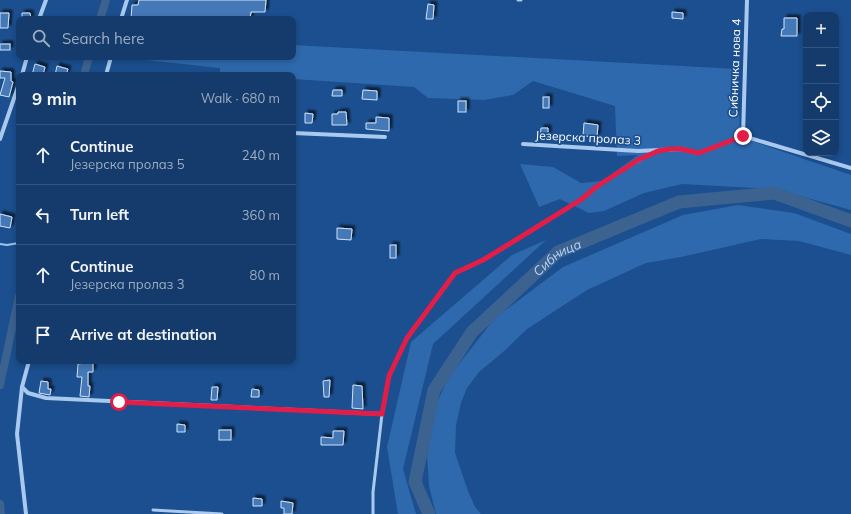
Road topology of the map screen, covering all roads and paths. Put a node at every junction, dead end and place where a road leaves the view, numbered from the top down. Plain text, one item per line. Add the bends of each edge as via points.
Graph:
1 (46, 0) edge
2 (127, 0) edge
3 (747, 0) edge
4 (40, 16) edge
5 (122, 16) edge
6 (26, 60) edge
7 (110, 60) edge
8 (23, 72) edge
9 (107, 72) edge
10 (16, 93) edge
11 (296, 133) edge
12 (743, 136) junction
13 (385, 137) dead end
14 (0, 139) edge
15 (523, 144) dead end
16 (658, 151) junction
17 (851, 168) edge
18 (28, 364) edge
19 (22, 387) junction
20 (382, 414) junction
21 (153, 510) dead end
22 (26, 514) edge
23 (222, 514) edge
24 (373, 514) edge

1 - 4 street
2 - 5 street
3 - 12 street, Сибничка нова 4
6 - 8 street
7 - 9 street
10 - 14 street
11 - 13 street
12 - 16 street, Језерска пролаз 3 via 699,153 681,149
12 - 17 street
15 - 16 street, Језерска пролаз 3
16 - 20 lane via 638,160 582,199 483,260 455,273 407,338 389,376
18 - 19 street
19 - 20 street via 28,393 46,398
19 - 22 street via 17,434
20 - 24 lane
21 - 23 lane

